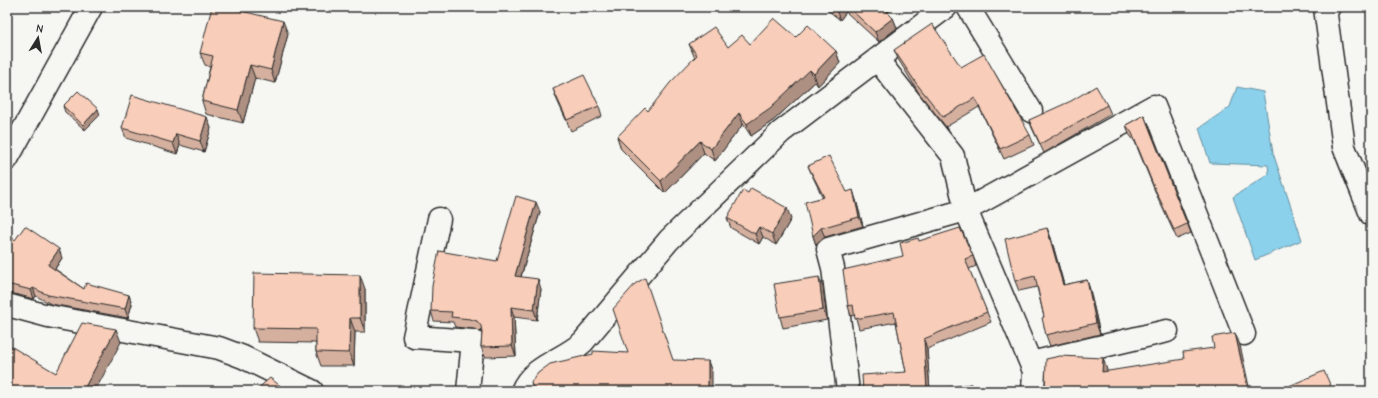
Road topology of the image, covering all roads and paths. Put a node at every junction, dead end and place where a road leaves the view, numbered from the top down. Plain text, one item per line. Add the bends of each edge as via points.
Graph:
1 (91, 7) edge
2 (946, 7) edge
3 (968, 7) edge
4 (1329, 7) edge
5 (877, 59) junction
6 (1031, 111) dead end
7 (8, 154) edge
8 (966, 210) junction
9 (1371, 214) edge
10 (439, 219) dead end
11 (7, 305) edge
12 (1167, 330) dead end
13 (1244, 334) dead end
14 (1031, 363) junction
15 (312, 391) edge
16 (468, 391) edge
17 (522, 391) edge
18 (848, 391) edge
19 (1033, 391) edge

1 - 7 street
2 - 5 street
3 - 6 street
4 - 9 street via 1325,8 1344,147
5 - 8 street via 953,156
5 - 17 street via 781,132 669,240 575,350 532,376
8 - 13 street via 1154,106
8 - 14 street
8 - 18 street via 828,249 833,268
10 - 16 street via 414,337 473,341
11 - 15 street via 56,318 219,348
12 - 14 street
14 - 19 street via 1034,372

